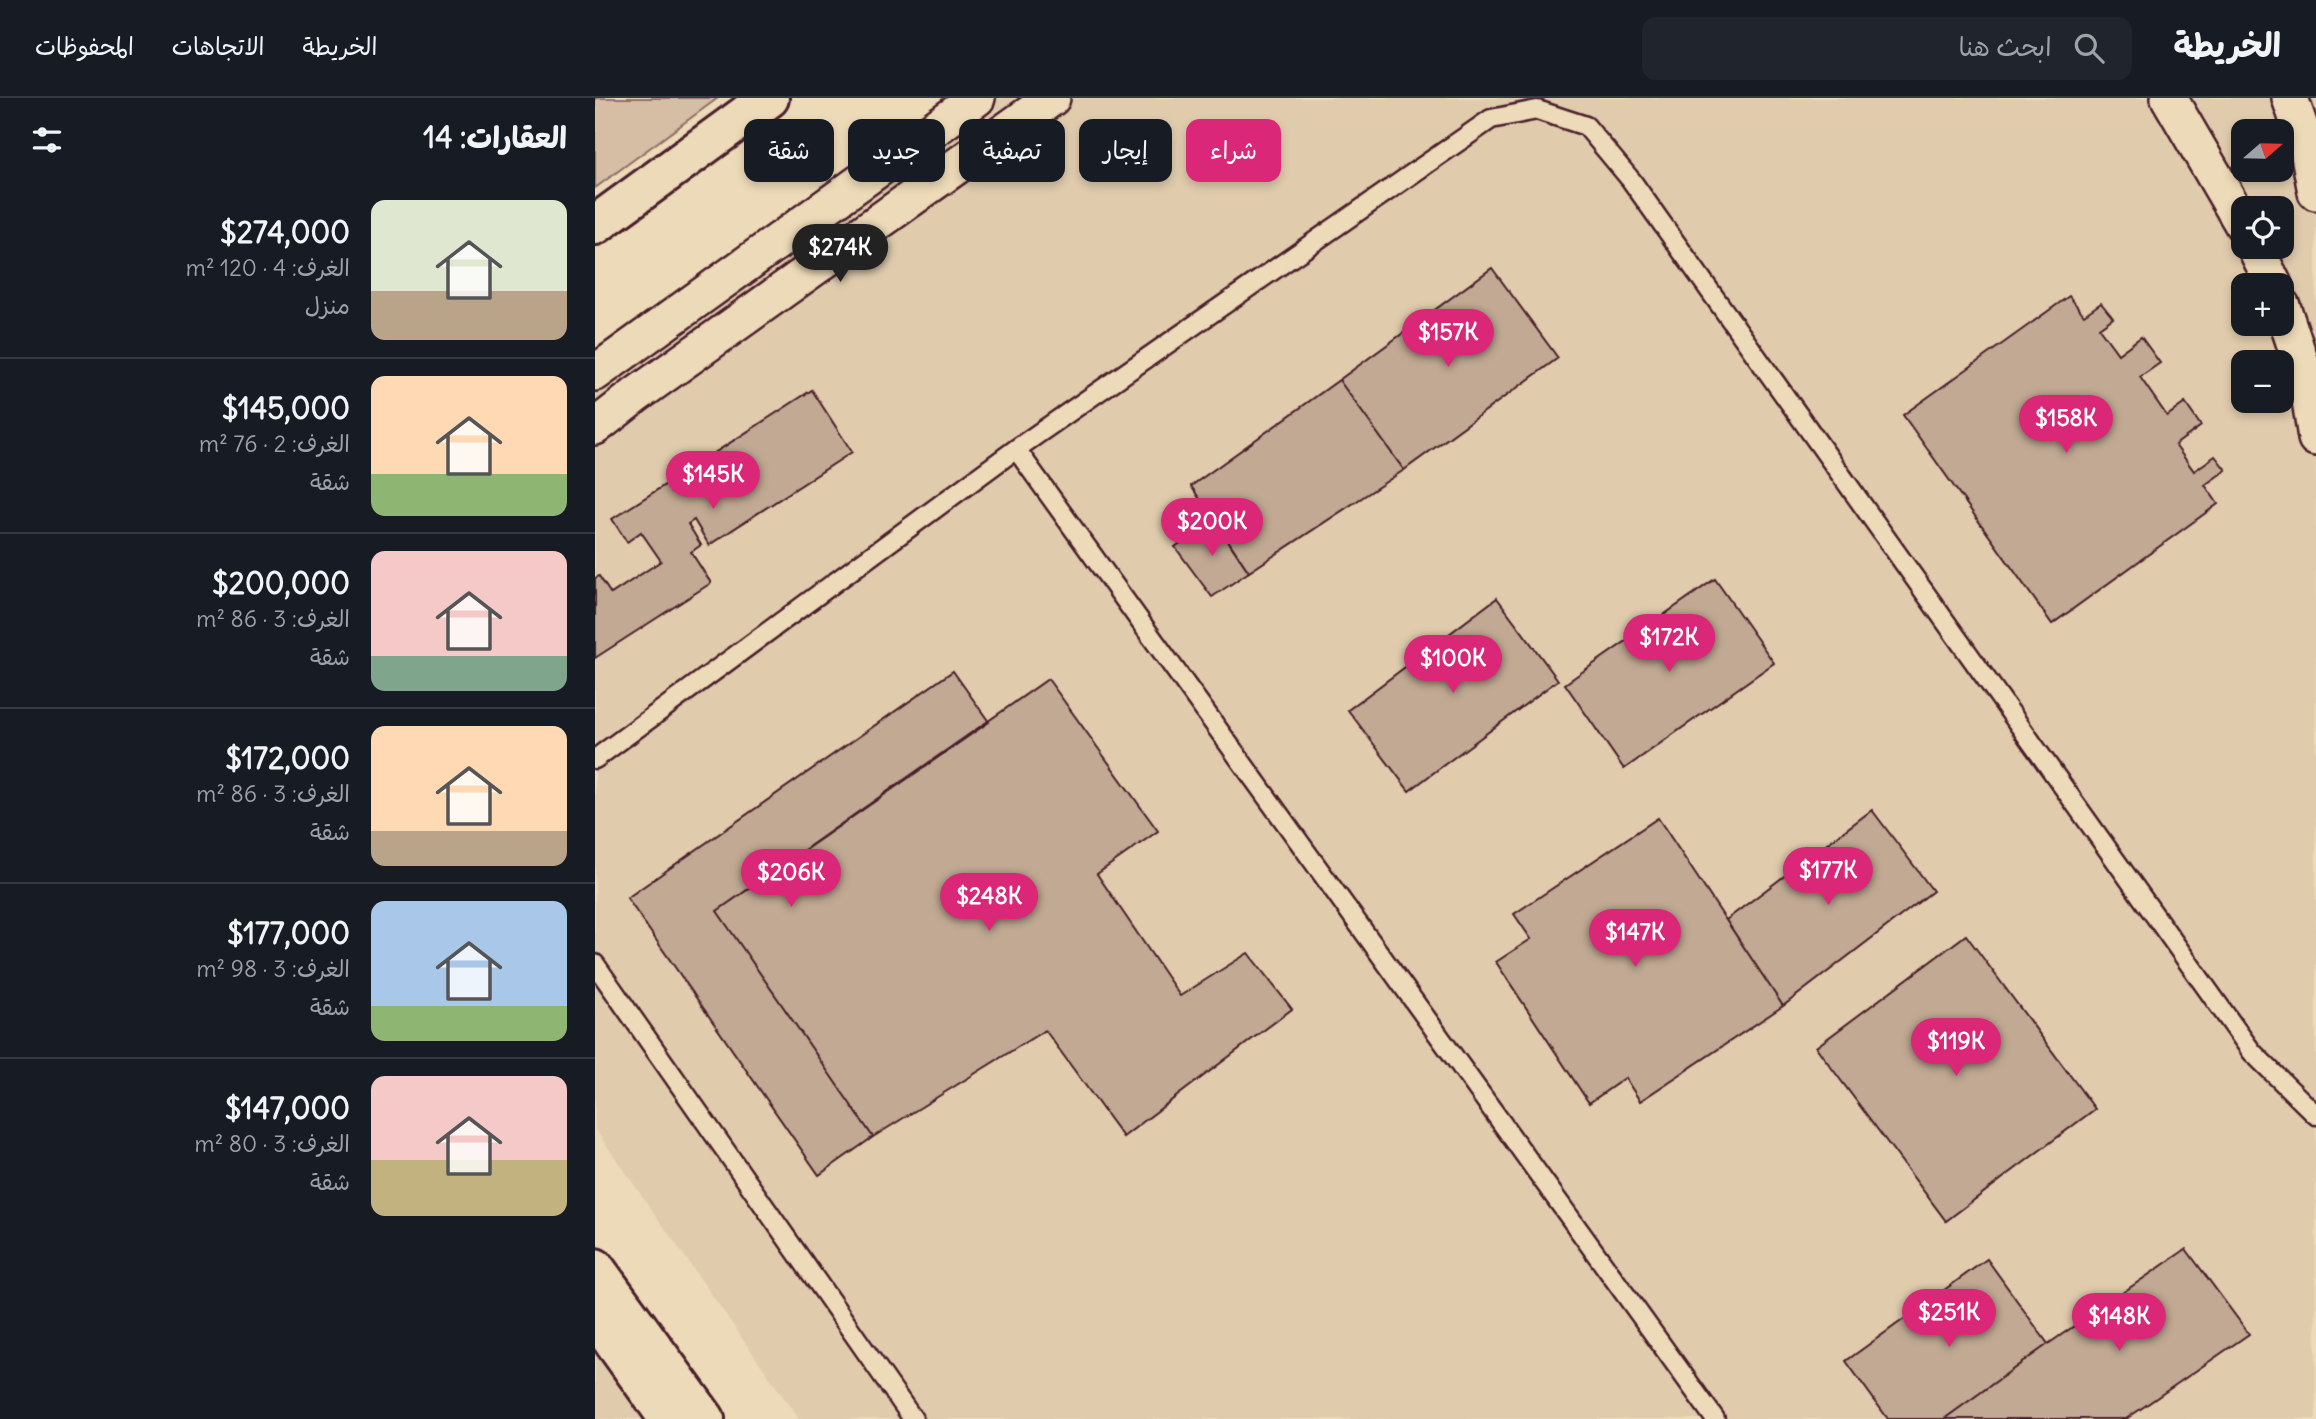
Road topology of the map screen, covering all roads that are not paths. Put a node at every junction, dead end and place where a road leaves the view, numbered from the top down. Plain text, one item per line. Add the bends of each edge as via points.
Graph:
1 (769, 98) edge
2 (977, 98) edge
3 (1052, 98) edge
4 (2169, 98) edge
5 (2290, 98) edge
6 (2316, 192) edge
7 (2231, 204) edge
8 (595, 226) edge
9 (2292, 336) edge
10 (595, 373) edge
11 (595, 427) edge
12 (2316, 438) edge
13 (1016, 449) junction
14 (595, 759) edge
15 (595, 964) edge
16 (2316, 1115) edge
17 (595, 1268) edge
18 (595, 1317) edge
19 (669, 1419) edge
20 (705, 1419) edge
21 (913, 1419) edge
22 (1715, 1419) edge

1 - 8 street
2 - 10 street
3 - 11 street
4 - 7 street
5 - 6 street via 2308,149
9 - 12 street via 2307,381
13 - 14 lane
13 - 16 lane via 1491,119 1537,110 1586,126 1631,180 2252,1052
13 - 22 lane
15 - 21 lane
17 - 20 street
18 - 19 street

